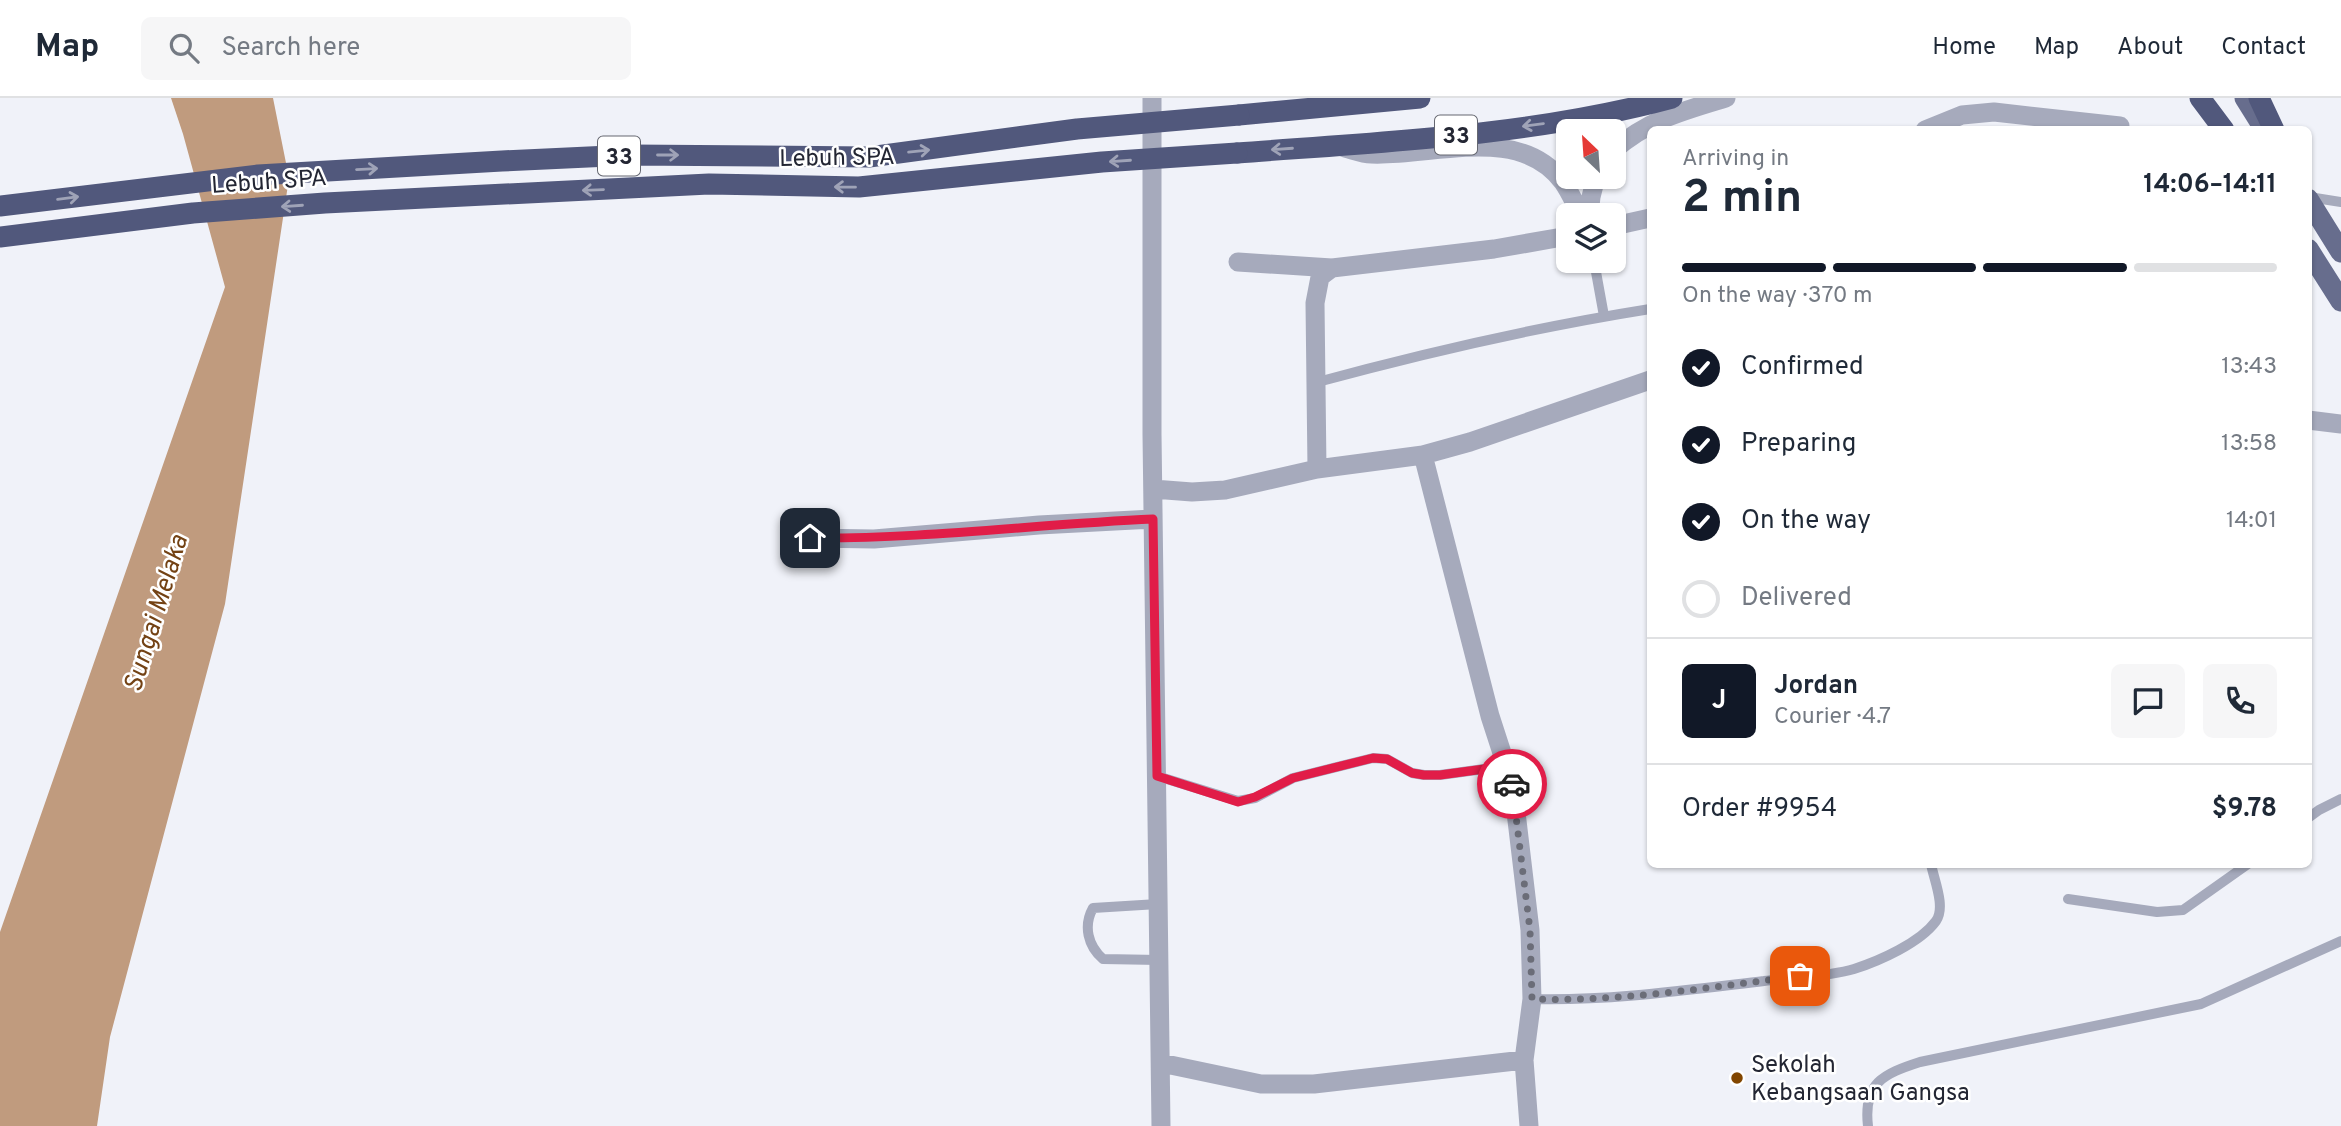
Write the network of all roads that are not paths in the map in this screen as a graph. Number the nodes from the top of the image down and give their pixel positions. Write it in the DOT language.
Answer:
graph roads {
  1 [pos="1152,98"];
  2 [pos="1416,98"];
  3 [pos="1672,98"];
  4 [pos="1726,98"];
  5 [pos="2200,98"];
  6 [pos="2213,98"];
  7 [pos="2245,98"];
  8 [pos="2259,98"];
  9 [pos="1935,126"];
  10 [pos="2104,126"];
  11 [pos="2221,126"];
  12 [pos="2230,126"];
  13 [pos="2262,126"];
  14 [pos="2272,126"];
  15 [pos="1626,140"];
  16 [pos="1333,146"];
  17 [pos="2312,198"];
  18 [pos="2341,202"];
  19 [pos="1574,203"];
  20 [pos="2312,205"];
  21 [pos="0,206"];
  22 [pos="1647,219"];
  23 [pos="1626,223"];
  24 [pos="0,237"];
  25 [pos="1556,238"];
  26 [pos="2341,252"];
  27 [pos="2312,255"];
  28 [pos="1238,262"];
  29 [pos="1332,268"];
  30 [pos="1596,273"];
  31 [pos="2341,301"];
  32 [pos="1647,309"];
  33 [pos="1604,316"];
  34 [pos="1647,381"];
  35 [pos="1314,383"];
  36 [pos="2312,420"];
  37 [pos="2341,424"];
  38 [pos="1423,455"];
  39 [pos="1317,468"];
  40 [pos="1153,489"];
  41 [pos="1153,519"];
  42 [pos="810,538"];
  43 [pos="1506,766"];
  44 [pos="1157,776"];
  45 [pos="2341,799"];
  46 [pos="2312,815"];
  47 [pos="1932,868"];
  48 [pos="2242,868"];
  49 [pos="2068,899"];
  50 [pos="1158,904"];
  51 [pos="2341,941"];
  52 [pos="1159,960"];
  53 [pos="1532,999"];
  54 [pos="1524,1060"];
  55 [pos="1161,1063"];
  56 [pos="1161,1126"];
  57 [pos="1530,1126"];
  58 [pos="1868,1126"];
  1 -- 40 [label="street"];
  21 -- 2 [label="highway, Lebuh SPA / 33, one-way, bridge"];
  3 -- 16 [label="highway, Lebuh SPA / 33, one-way"];
  4 -- 15 [label="street"];
  5 -- 11 [label="highway"];
  6 -- 12 [label="main road"];
  7 -- 13 [label="main road"];
  8 -- 14 [label="highway"];
  9 -- 10 [label="street"];
  16 -- 19 [label="street"];
  16 -- 24 [label="highway, Lebuh SPA / 33, one-way, bridge"];
  17 -- 18 [label="lane"];
  20 -- 26 [label="main road"];
  22 -- 23 [label="street"];
  25 -- 29 [label="street"];
  27 -- 31 [label="main road"];
  28 -- 29 [label="street"];
  29 -- 35 [label="street"];
  30 -- 33 [label="lane"];
  32 -- 33 [label="lane"];
  33 -- 35 [label="lane"];
  34 -- 38 [label="street"];
  35 -- 39 [label="street"];
  36 -- 37 [label="street"];
  38 -- 39 [label="street"];
  38 -- 43 [label="street"];
  39 -- 40 [label="street"];
  40 -- 41 [label="street"];
  41 -- 42 [label="street"];
  41 -- 44 [label="street"];
  43 -- 44 [label="lane"];
  43 -- 53 [label="street"];
  44 -- 50 [label="street"];
  45 -- 46 [label="lane"];
  47 -- 53 [label="lane"];
  48 -- 49 [label="lane"];
  50 -- 52 [label="street"];
  50 -- 52 [label="lane"];
  51 -- 58 [label="lane"];
  52 -- 55 [label="street"];
  53 -- 54 [label="street"];
  54 -- 55 [label="street"];
  54 -- 57 [label="street"];
  55 -- 56 [label="street"];
}
